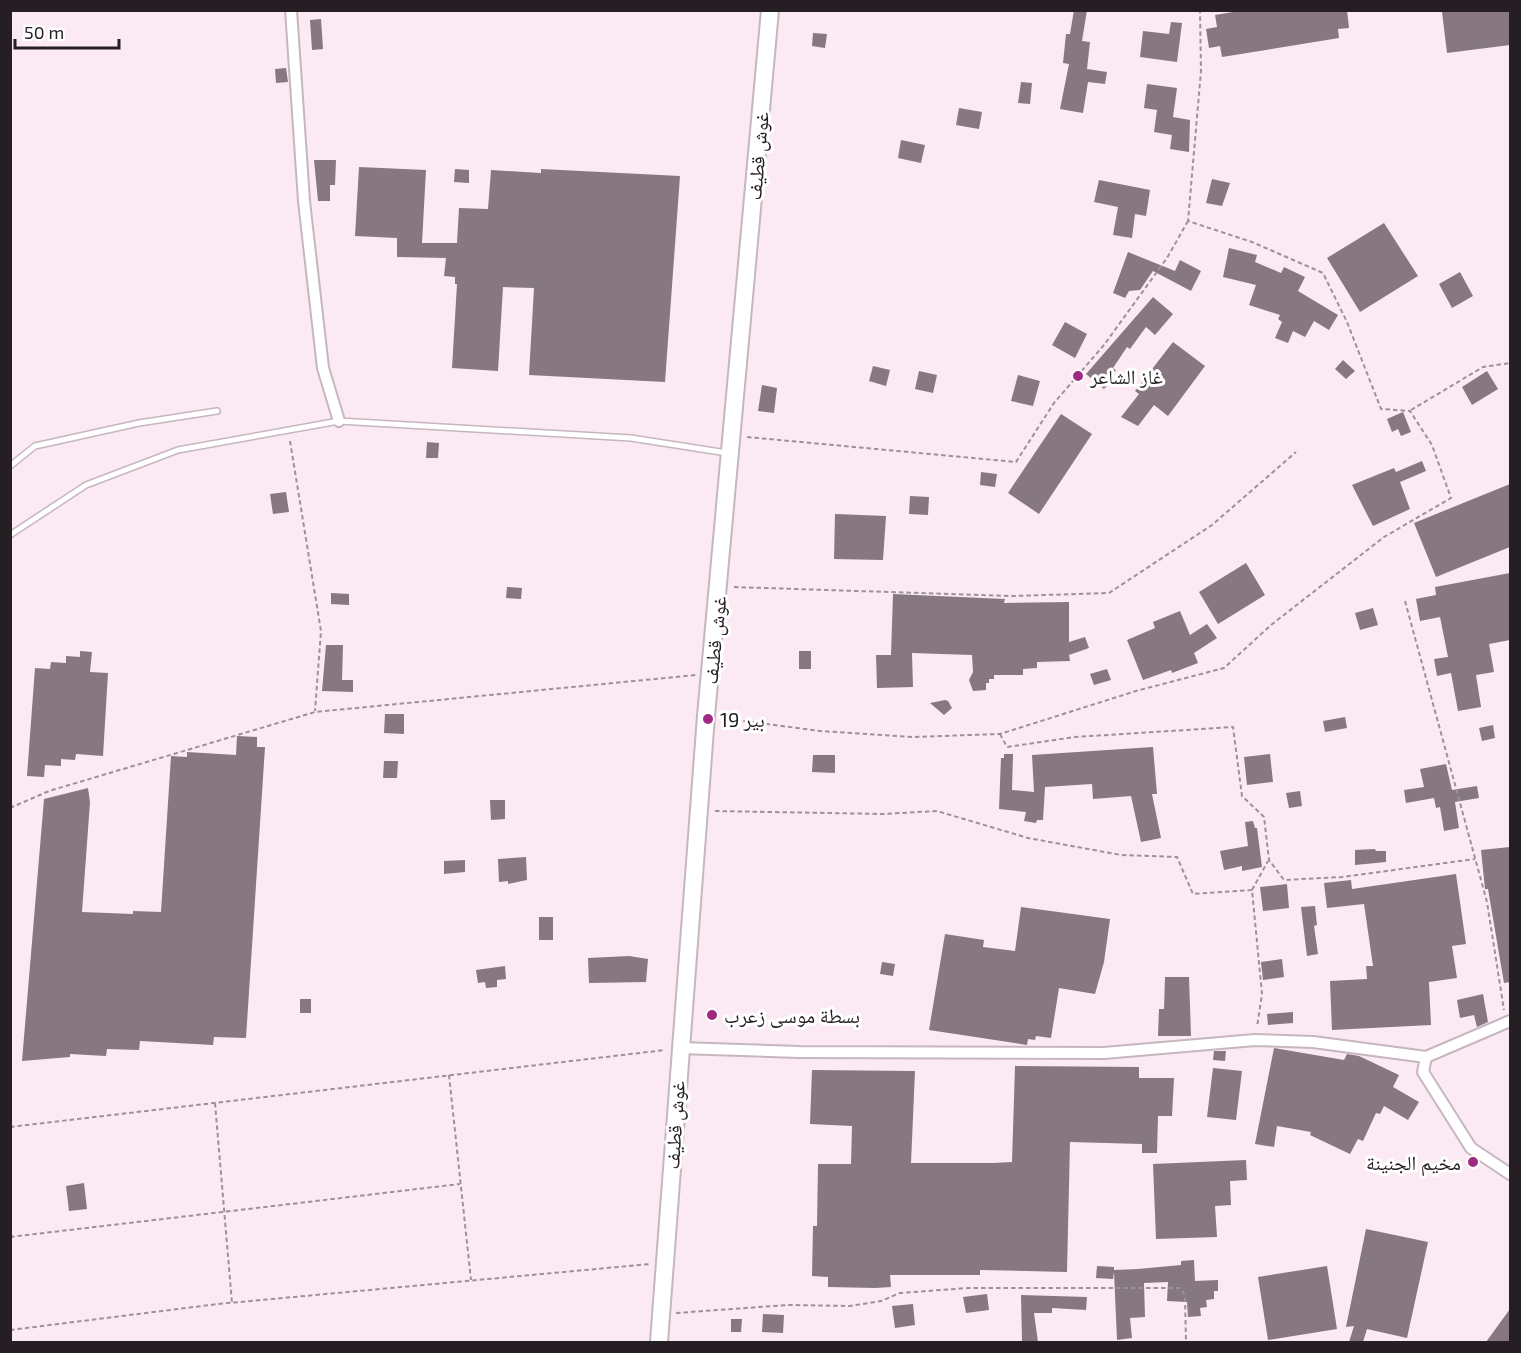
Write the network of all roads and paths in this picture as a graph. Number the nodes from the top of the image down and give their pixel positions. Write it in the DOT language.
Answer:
graph roads {
  1 [pos="291,10"];
  2 [pos="770,10"];
  3 [pos="1200,10"];
  4 [pos="1188,221"];
  5 [pos="1510,363"];
  6 [pos="217,411"];
  7 [pos="1410,411"];
  8 [pos="339,421"];
  9 [pos="288,429"];
  10 [pos="733,435"];
  11 [pos="1296,452"];
  12 [pos="732,454"];
  13 [pos="10,466"];
  14 [pos="10,535"];
  15 [pos="719,587"];
  16 [pos="1405,602"];
  17 [pos="710,674"];
  18 [pos="315,712"];
  19 [pos="706,716"];
  20 [pos="1000,734"];
  21 [pos="10,808"];
  22 [pos="700,810"];
  23 [pos="1475,859"];
  24 [pos="1269,860"];
  25 [pos="1252,890"];
  26 [pos="1508,1022"];
  27 [pos="1255,1040"];
  28 [pos="680,1048"];
  29 [pos="1426,1057"];
  30 [pos="449,1075"];
  31 [pos="215,1103"];
  32 [pos="10,1127"];
  33 [pos="1510,1174"];
  34 [pos="460,1184"];
  35 [pos="225,1213"];
  36 [pos="10,1237"];
  37 [pos="665,1262"];
  38 [pos="471,1280"];
  39 [pos="232,1303"];
  40 [pos="662,1314"];
  41 [pos="10,1330"];
  42 [pos="659,1342"];
  43 [pos="1186,1342"];
  1 -- 8 [label="street"];
  2 -- 10 [label="main road, غوش قطيف"];
  3 -- 4 [label="path"];
  4 -- 7 [label="path"];
  4 -- 10 [label="path"];
  5 -- 7 [label="path"];
  6 -- 13 [label="lane"];
  7 -- 20 [label="path"];
  8 -- 9 [label="lane"];
  8 -- 12 [label="lane"];
  9 -- 14 [label="lane"];
  9 -- 18 [label="path"];
  10 -- 12 [label="main road, غوش قطيف"];
  11 -- 15 [label="path"];
  12 -- 15 [label="main road, غوش قطيف"];
  15 -- 17 [label="main road, غوش قطيف"];
  16 -- 23 [label="path"];
  17 -- 18 [label="path"];
  17 -- 19 [label="main road, غوش قطيف"];
  18 -- 21 [label="path"];
  19 -- 20 [label="path"];
  19 -- 22 [label="main road, غوش قطيف"];
  20 -- 24 [label="path"];
  22 -- 25 [label="path"];
  22 -- 28 [label="main road, غوش قطيف"];
  23 -- 24 [label="path"];
  23 -- 26 [label="path"];
  24 -- 25 [label="path"];
  25 -- 27 [label="path"];
  26 -- 29 [label="street"];
  27 -- 28 [label="street"];
  27 -- 29 [label="street"];
  28 -- 30 [label="path"];
  28 -- 37 [label="main road, غوش قطيف"];
  29 -- 33 [label="street"];
  30 -- 31 [label="path"];
  30 -- 34 [label="path"];
  31 -- 32 [label="path"];
  31 -- 35 [label="path"];
  34 -- 35 [label="path"];
  34 -- 38 [label="path"];
  35 -- 36 [label="path"];
  35 -- 39 [label="path"];
  37 -- 38 [label="path"];
  37 -- 40 [label="main road, غوش قطيف"];
  38 -- 39 [label="path"];
  39 -- 41 [label="path"];
  40 -- 42 [label="main road, غوش قطيف"];
  40 -- 43 [label="path"];
}
